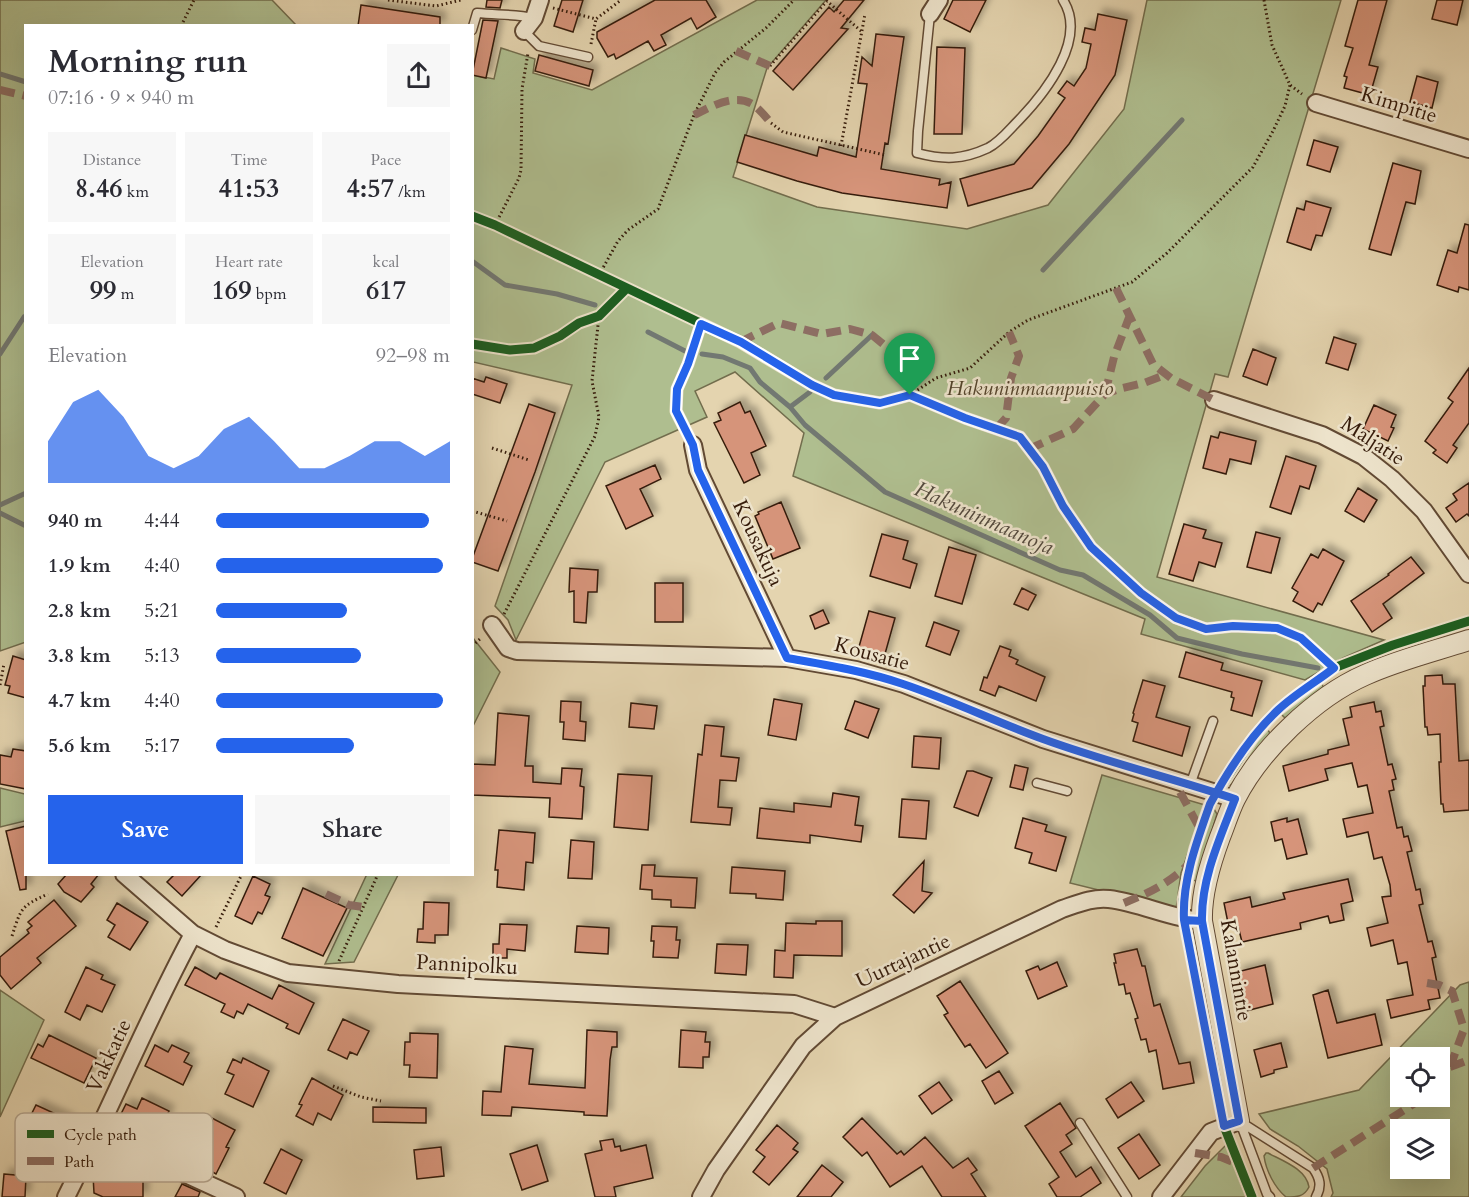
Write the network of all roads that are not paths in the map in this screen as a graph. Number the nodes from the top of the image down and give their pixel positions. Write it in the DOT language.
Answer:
graph roads {
  1 [pos="1063,0"];
  2 [pos="934,7"];
  3 [pos="534,13"];
  4 [pos="474,24"];
  5 [pos="588,57"];
  6 [pos="1316,103"];
  7 [pos="1469,149"];
  8 [pos="1214,400"];
  9 [pos="693,445"];
  10 [pos="1469,574"];
  11 [pos="492,625"];
  12 [pos="1469,640"];
  13 [pos="787,658"];
  14 [pos="1214,722"];
  15 [pos="1037,783"];
  16 [pos="1190,785"];
  17 [pos="1067,790"];
  18 [pos="1235,799"];
  19 [pos="126,876"];
  20 [pos="1202,921"];
  21 [pos="193,934"];
  22 [pos="835,1017"];
  23 [pos="107,1113"];
  24 [pos="1239,1121"];
  25 [pos="1080,1123"];
  26 [pos="74,1182"];
  27 [pos="204,1182"];
  28 [pos="66,1197"];
  29 [pos="237,1197"];
  30 [pos="701,1197"];
  31 [pos="1127,1197"];
  32 [pos="1161,1197"];
  33 [pos="1270,1197"];
  34 [pos="1316,1197"];
  1 -- 2 [label="lane"];
  3 -- 4 [label="lane"];
  3 -- 5 [label="lane"];
  6 -- 7 [label="street, Kimpitie"];
  8 -- 10 [label="street, Maljatie"];
  9 -- 13 [label="street, Kousakuja"];
  11 -- 13 [label="street, Kousatie"];
  12 -- 18 [label="street, Kalannintie"];
  13 -- 16 [label="street, Kousatie"];
  14 -- 16 [label="lane"];
  15 -- 17 [label="lane"];
  16 -- 18 [label="street, Kousatie"];
  18 -- 20 [label="street, Kalannintie"];
  19 -- 21 [label="street, Pannipolku"];
  20 -- 22 [label="street, Uurtajantie"];
  20 -- 24 [label="street, Kalannintie"];
  21 -- 22 [label="street, Pannipolku"];
  21 -- 23 [label="street, Vakkatie"];
  22 -- 30 [label="street, Uurtajantie"];
  24 -- 32 [label="street"];
  24 -- 33 [label="lane, Kalannintie"];
  24 -- 34 [label="lane"];
  25 -- 31 [label="lane"];
  26 -- 28 [label="street, Vakkatie"];
  27 -- 29 [label="street"];
}
